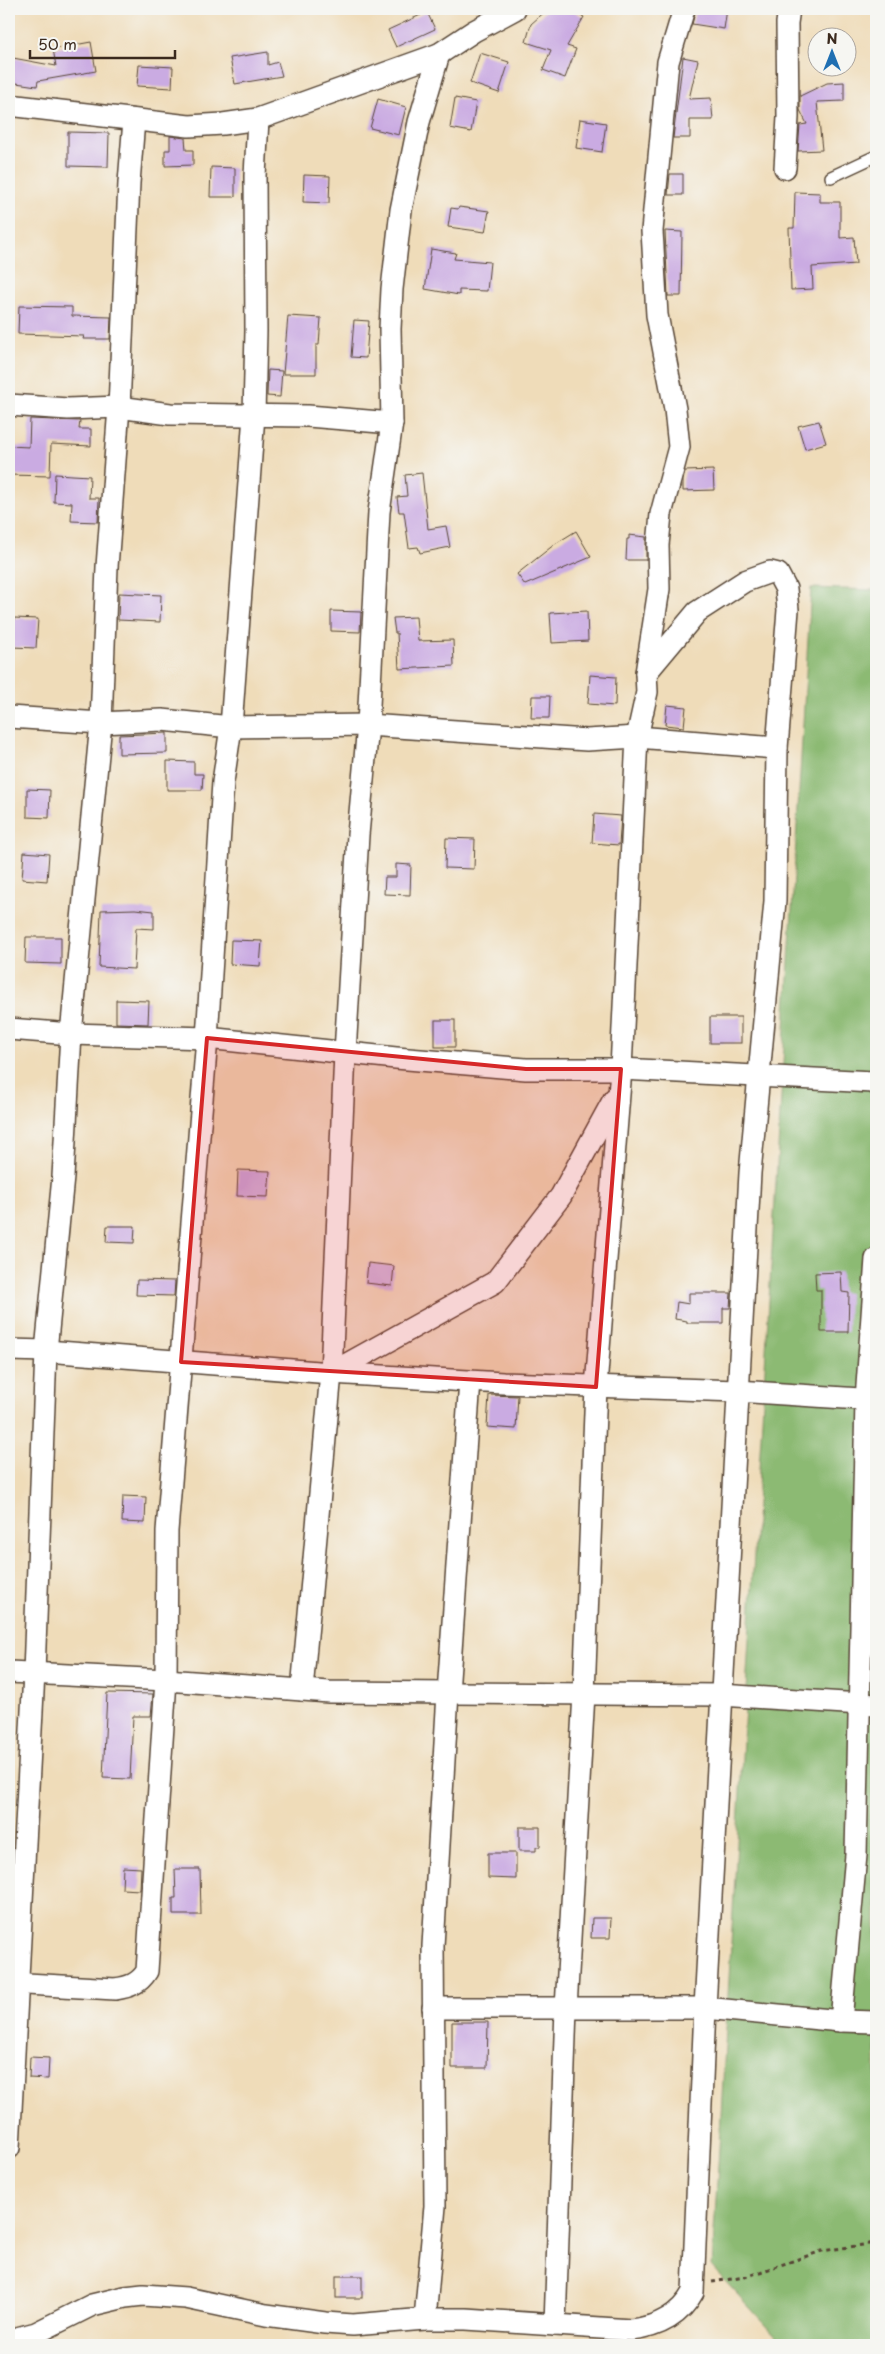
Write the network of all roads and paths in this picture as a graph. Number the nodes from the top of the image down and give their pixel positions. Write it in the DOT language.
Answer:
graph roads {
  1 [pos="515,9"];
  2 [pos="684,9"];
  3 [pos="789,9"];
  4 [pos="439,54"];
  5 [pos="9,105"];
  6 [pos="258,119"];
  7 [pos="134,120"];
  8 [pos="876,156"];
  9 [pos="785,168"];
  10 [pos="831,177"];
  11 [pos="9,404"];
  12 [pos="119,407"];
  13 [pos="254,415"];
  14 [pos="392,423"];
  15 [pos="646,673"];
  16 [pos="9,717"];
  17 [pos="100,722"];
  18 [pos="368,725"];
  19 [pos="231,727"];
  20 [pos="637,737"];
  21 [pos="777,748"];
  22 [pos="9,1029"];
  23 [pos="71,1034"];
  24 [pos="207,1038"];
  25 [pos="346,1052"];
  26 [pos="621,1068"];
  27 [pos="759,1075"];
  28 [pos="876,1084"];
  29 [pos="619,1090"];
  30 [pos="876,1259"];
  31 [pos="9,1350"];
  32 [pos="46,1350"];
  33 [pos="181,1362"];
  34 [pos="331,1373"];
  35 [pos="470,1381"];
  36 [pos="596,1387"];
  37 [pos="737,1391"];
  38 [pos="871,1400"];
  39 [pos="9,1672"];
  40 [pos="34,1673"];
  41 [pos="166,1680"];
  42 [pos="302,1690"];
  43 [pos="448,1693"];
  44 [pos="584,1694"];
  45 [pos="721,1695"];
  46 [pos="868,1704"];
  47 [pos="13,1983"];
  48 [pos="433,2008"];
  49 [pos="566,2008"];
  50 [pos="705,2008"];
  51 [pos="841,2021"];
  52 [pos="876,2022"];
  53 [pos="9,2148"];
  54 [pos="876,2243"];
  55 [pos="694,2284"];
  56 [pos="425,2319"];
  57 [pos="555,2324"];
  58 [pos="9,2340"];
  1 -- 4 [label="street"];
  2 -- 15 [label="street"];
  3 -- 9 [label="street"];
  4 -- 6 [label="street"];
  4 -- 14 [label="street"];
  5 -- 7 [label="street"];
  6 -- 7 [label="street"];
  6 -- 13 [label="street"];
  7 -- 12 [label="street"];
  8 -- 10 [label="lane"];
  11 -- 12 [label="street"];
  12 -- 13 [label="street"];
  12 -- 17 [label="street"];
  13 -- 14 [label="street"];
  13 -- 19 [label="street"];
  14 -- 18 [label="street"];
  15 -- 20 [label="street"];
  15 -- 21 [label="street"];
  16 -- 17 [label="street"];
  17 -- 19 [label="street"];
  17 -- 23 [label="street"];
  18 -- 19 [label="street"];
  18 -- 20 [label="street"];
  18 -- 25 [label="street"];
  19 -- 24 [label="street"];
  20 -- 21 [label="street"];
  20 -- 26 [label="street"];
  21 -- 27 [label="street"];
  22 -- 23 [label="street"];
  23 -- 24 [label="street"];
  23 -- 32 [label="street"];
  24 -- 25 [label="street"];
  24 -- 33 [label="street"];
  25 -- 26 [label="street"];
  25 -- 34 [label="street"];
  26 -- 27 [label="street"];
  26 -- 29 [label="street"];
  27 -- 28 [label="street"];
  27 -- 37 [label="street"];
  29 -- 34 [label="street"];
  29 -- 36 [label="street"];
  30 -- 38 [label="street"];
  31 -- 32 [label="street"];
  32 -- 33 [label="street"];
  32 -- 40 [label="street"];
  33 -- 34 [label="street"];
  33 -- 41 [label="street"];
  34 -- 35 [label="street"];
  34 -- 42 [label="street"];
  35 -- 36 [label="street"];
  35 -- 43 [label="street"];
  36 -- 37 [label="street"];
  36 -- 44 [label="street"];
  37 -- 38 [label="street"];
  37 -- 45 [label="street"];
  38 -- 46 [label="street"];
  39 -- 40 [label="street"];
  40 -- 41 [label="street"];
  40 -- 47 [label="street"];
  41 -- 42 [label="street"];
  41 -- 47 [label="street"];
  42 -- 43 [label="street"];
  43 -- 44 [label="street"];
  43 -- 48 [label="street"];
  44 -- 45 [label="street"];
  44 -- 49 [label="street"];
  45 -- 46 [label="street"];
  45 -- 50 [label="street"];
  46 -- 51 [label="street"];
  47 -- 53 [label="street"];
  48 -- 49 [label="street"];
  48 -- 56 [label="street"];
  49 -- 50 [label="street"];
  49 -- 57 [label="street"];
  50 -- 51 [label="street"];
  50 -- 55 [label="street"];
  51 -- 52 [label="street"];
  54 -- 55 [label="path"];
  55 -- 57 [label="street"];
  56 -- 57 [label="street"];
  56 -- 58 [label="street"];
}
